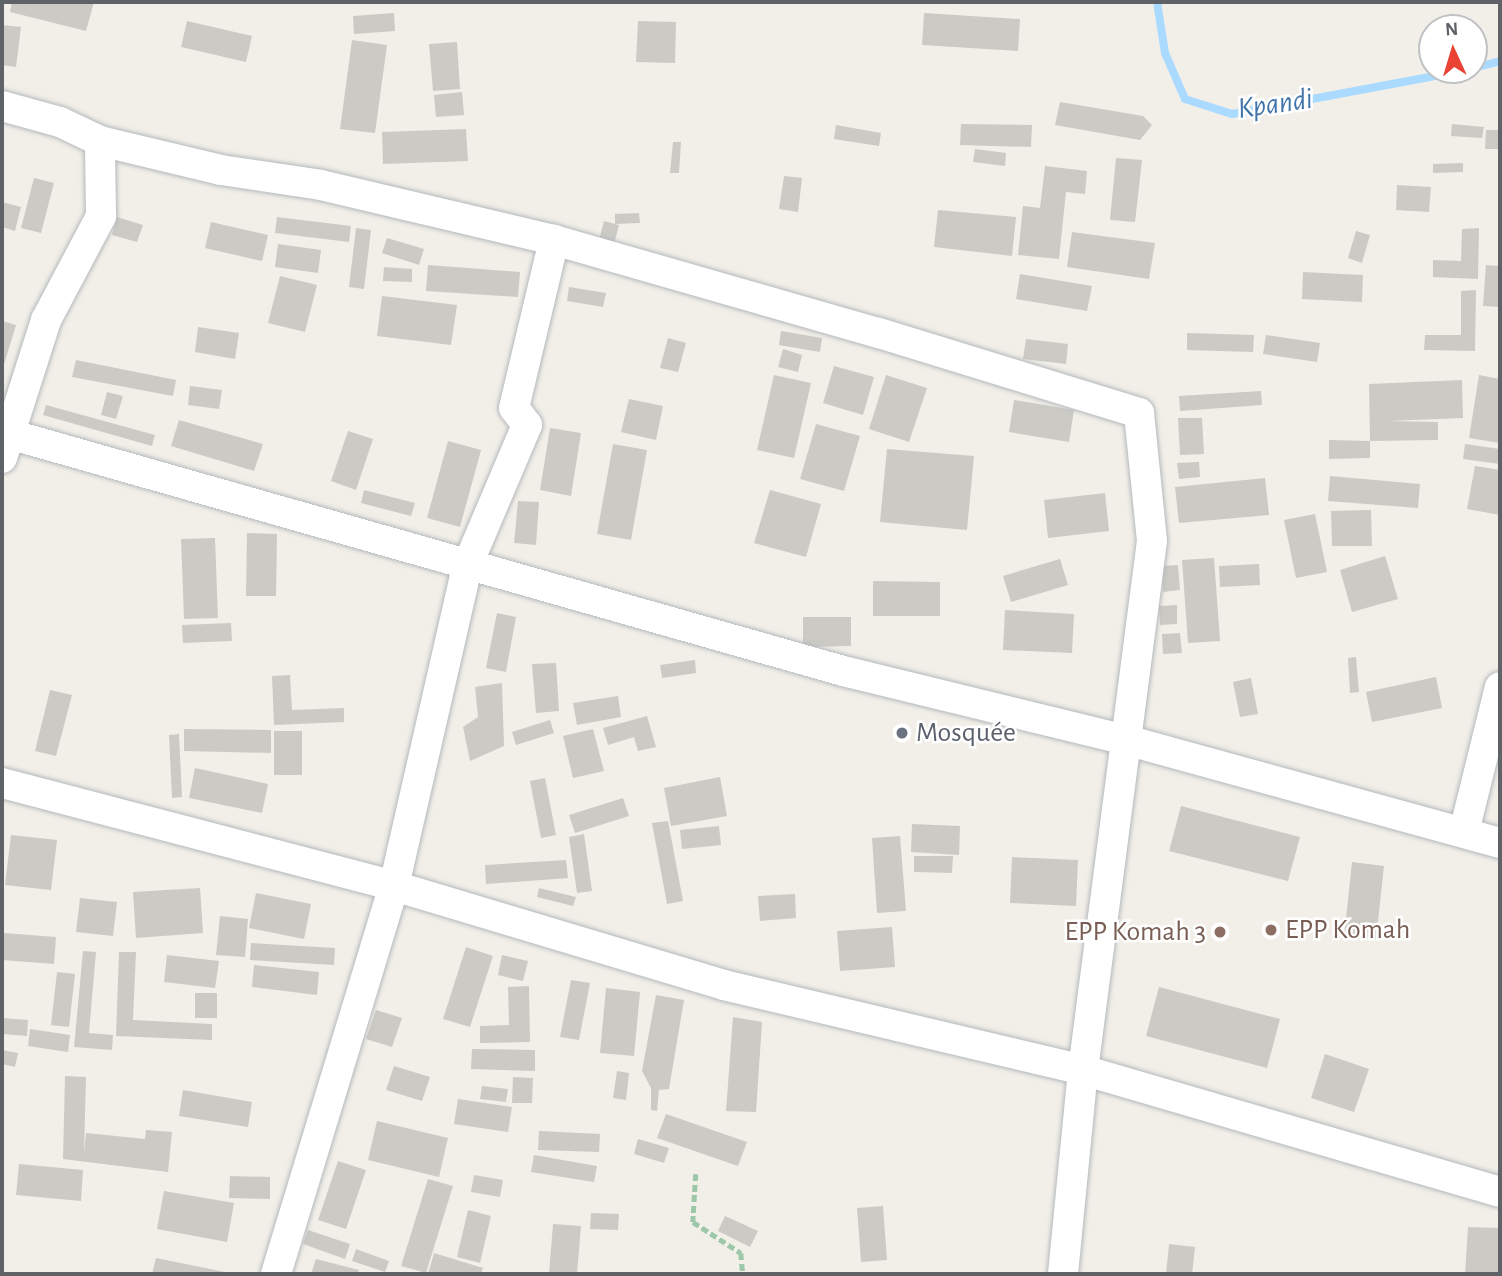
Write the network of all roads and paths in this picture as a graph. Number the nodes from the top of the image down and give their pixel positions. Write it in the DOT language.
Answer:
graph roads {
  1 [pos="2,106"];
  2 [pos="100,141"];
  3 [pos="554,240"];
  4 [pos="4,441"];
  5 [pos="468,564"];
  6 [pos="1500,687"];
  7 [pos="1126,740"];
  8 [pos="2,783"];
  9 [pos="1464,832"];
  10 [pos="1500,843"];
  11 [pos="394,886"];
  12 [pos="1083,1070"];
  13 [pos="696,1174"];
  14 [pos="1500,1192"];
  15 [pos="276,1274"];
  16 [pos="743,1274"];
  17 [pos="1063,1274"];
  1 -- 2 [label="street"];
  2 -- 3 [label="street"];
  2 -- 4 [label="street"];
  3 -- 5 [label="street"];
  3 -- 7 [label="street"];
  4 -- 5 [label="street"];
  5 -- 7 [label="street"];
  5 -- 11 [label="street"];
  6 -- 9 [label="street"];
  7 -- 9 [label="street"];
  7 -- 12 [label="street"];
  8 -- 11 [label="street"];
  9 -- 10 [label="street"];
  11 -- 12 [label="street"];
  11 -- 15 [label="street"];
  12 -- 14 [label="street"];
  12 -- 17 [label="street"];
  13 -- 16 [label="path"];
}
